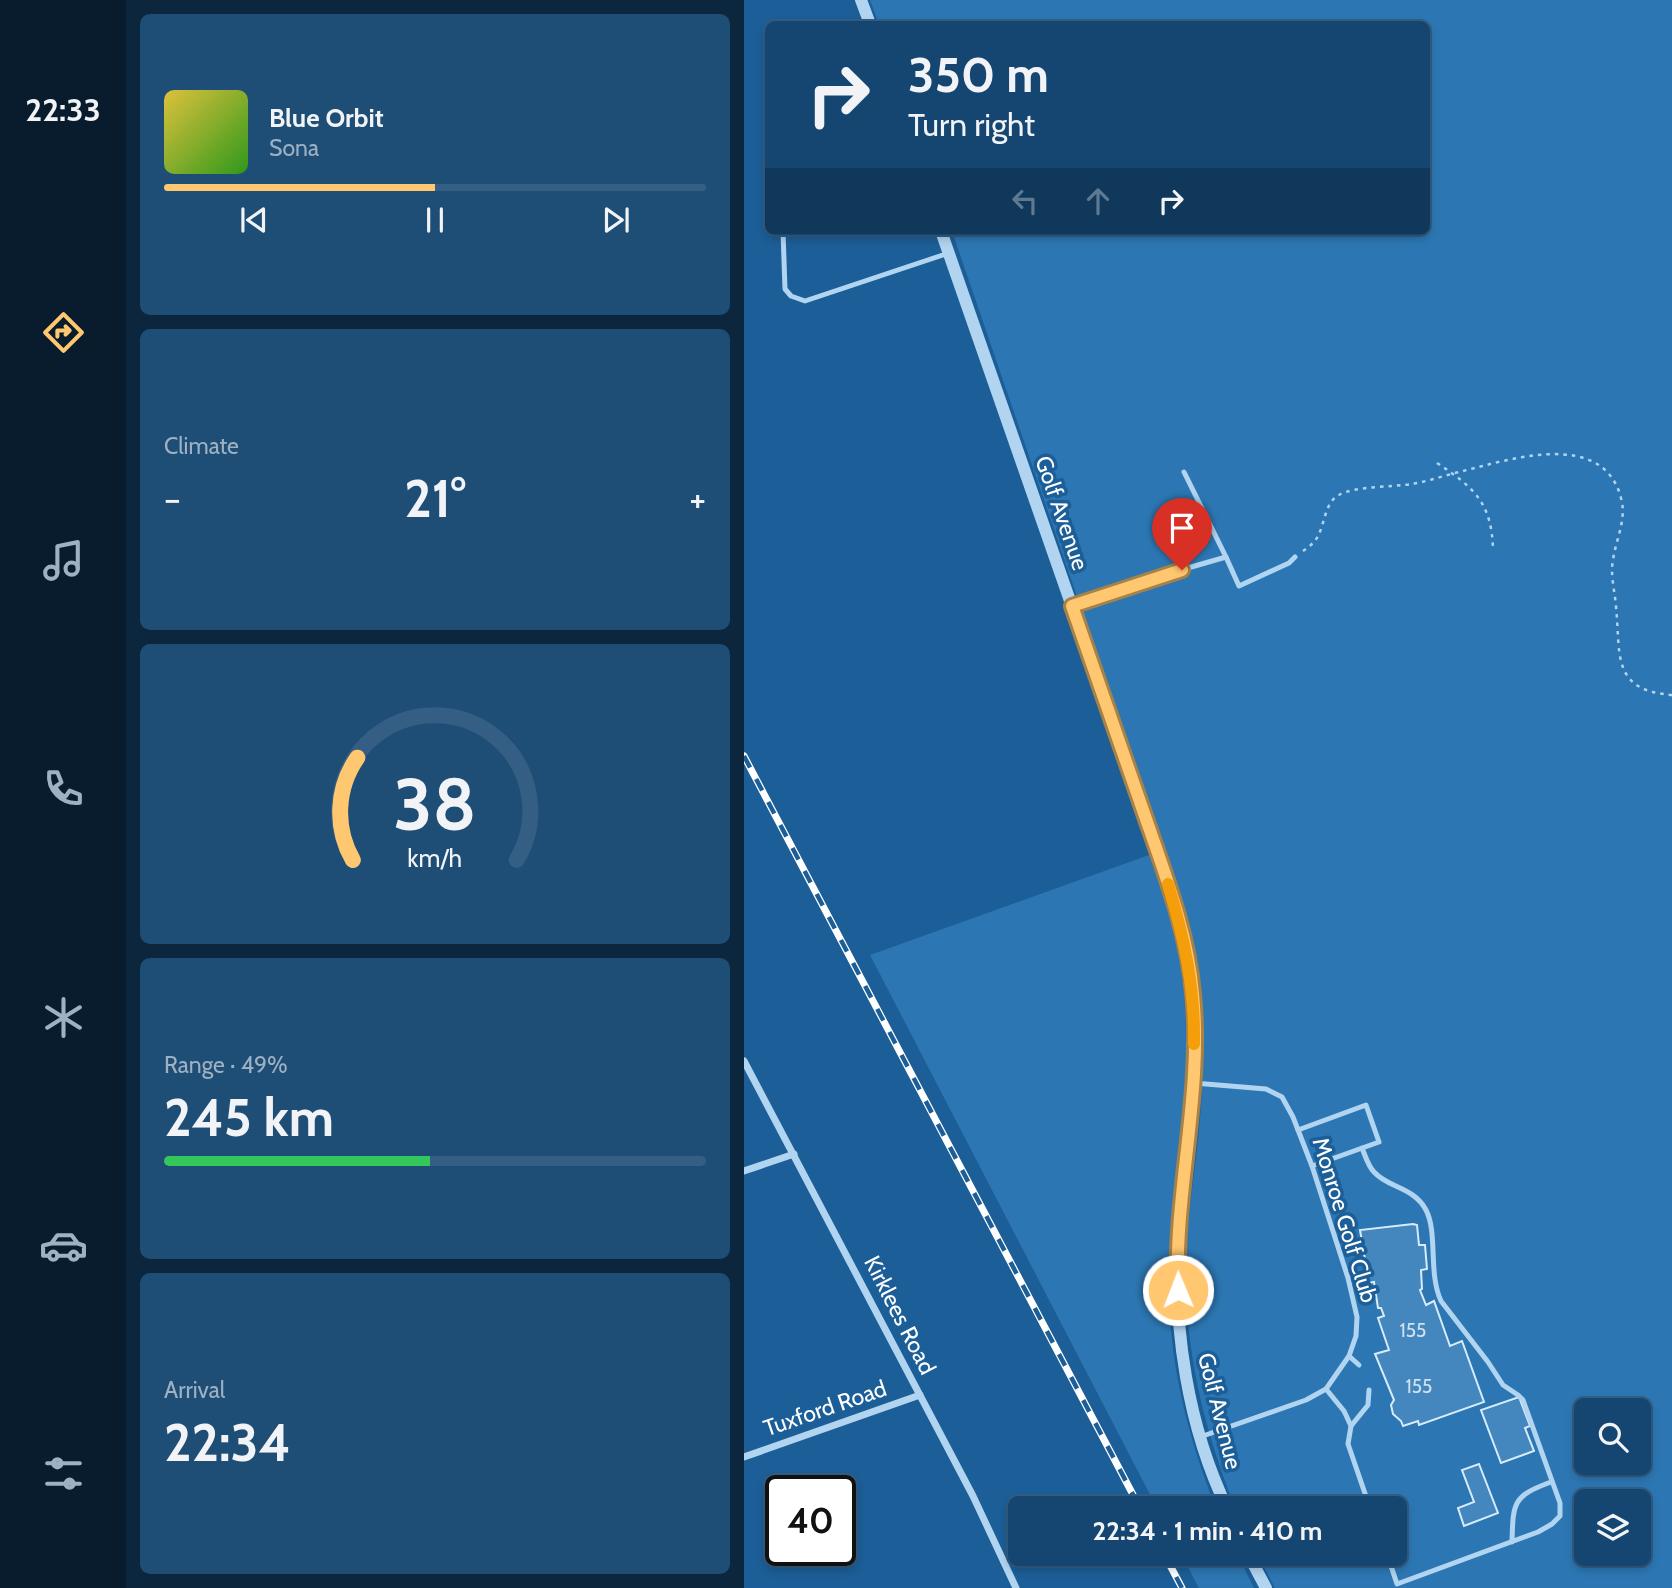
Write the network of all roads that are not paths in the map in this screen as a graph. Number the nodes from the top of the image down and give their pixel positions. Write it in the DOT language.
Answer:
graph roads {
  1 [pos="861,0"];
  2 [pos="869,21"];
  3 [pos="783,235"];
  4 [pos="943,235"];
  5 [pos="949,253"];
  6 [pos="1184,472"];
  7 [pos="1226,557"];
  8 [pos="1295,557"];
  9 [pos="1072,606"];
  10 [pos="744,1061"];
  11 [pos="1194,1083"];
  12 [pos="1298,1130"];
  13 [pos="1362,1148"];
  14 [pos="794,1154"];
  15 [pos="1312,1166"];
  16 [pos="744,1171"];
  17 [pos="1349,1356"];
  18 [pos="1359,1366"];
  19 [pos="1326,1389"];
  20 [pos="1369,1390"];
  21 [pos="920,1395"];
  22 [pos="1351,1426"];
  23 [pos="1200,1437"];
  24 [pos="744,1457"];
  25 [pos="1551,1482"];
  26 [pos="1222,1496"];
  27 [pos="1366,1496"];
  28 [pos="1512,1542"];
  29 [pos="1254,1566"];
  30 [pos="1391,1566"];
  31 [pos="1016,1588"];
  32 [pos="1266,1588"];
  1 -- 2 [label="street"];
  3 -- 5 [label="lane"];
  4 -- 5 [label="street, Golf Avenue"];
  5 -- 9 [label="street, Golf Avenue"];
  6 -- 7 [label="lane"];
  7 -- 8 [label="lane"];
  7 -- 9 [label="lane"];
  9 -- 11 [label="street, Golf Avenue"];
  10 -- 14 [label="street, Kirklees Road"];
  11 -- 12 [label="lane, Monroe Golf Club"];
  11 -- 23 [label="street, Golf Avenue"];
  12 -- 13 [label="lane"];
  12 -- 15 [label="lane, Monroe Golf Club"];
  13 -- 15 [label="lane"];
  13 -- 25 [label="lane"];
  14 -- 16 [label="street"];
  14 -- 21 [label="street, Kirklees Road"];
  15 -- 17 [label="lane, Monroe Golf Club"];
  17 -- 18 [label="lane"];
  17 -- 19 [label="lane, Monroe Golf Club"];
  19 -- 22 [label="lane"];
  19 -- 23 [label="lane, Monroe Golf Club"];
  20 -- 22 [label="lane"];
  21 -- 24 [label="street, Tuxford Road"];
  21 -- 31 [label="street, Kirklees Road"];
  22 -- 27 [label="lane"];
  23 -- 26 [label="street, Golf Avenue"];
  25 -- 28 [label="lane"];
  25 -- 28 [label="lane"];
  28 -- 30 [label="lane"];
  29 -- 32 [label="street"];
}
